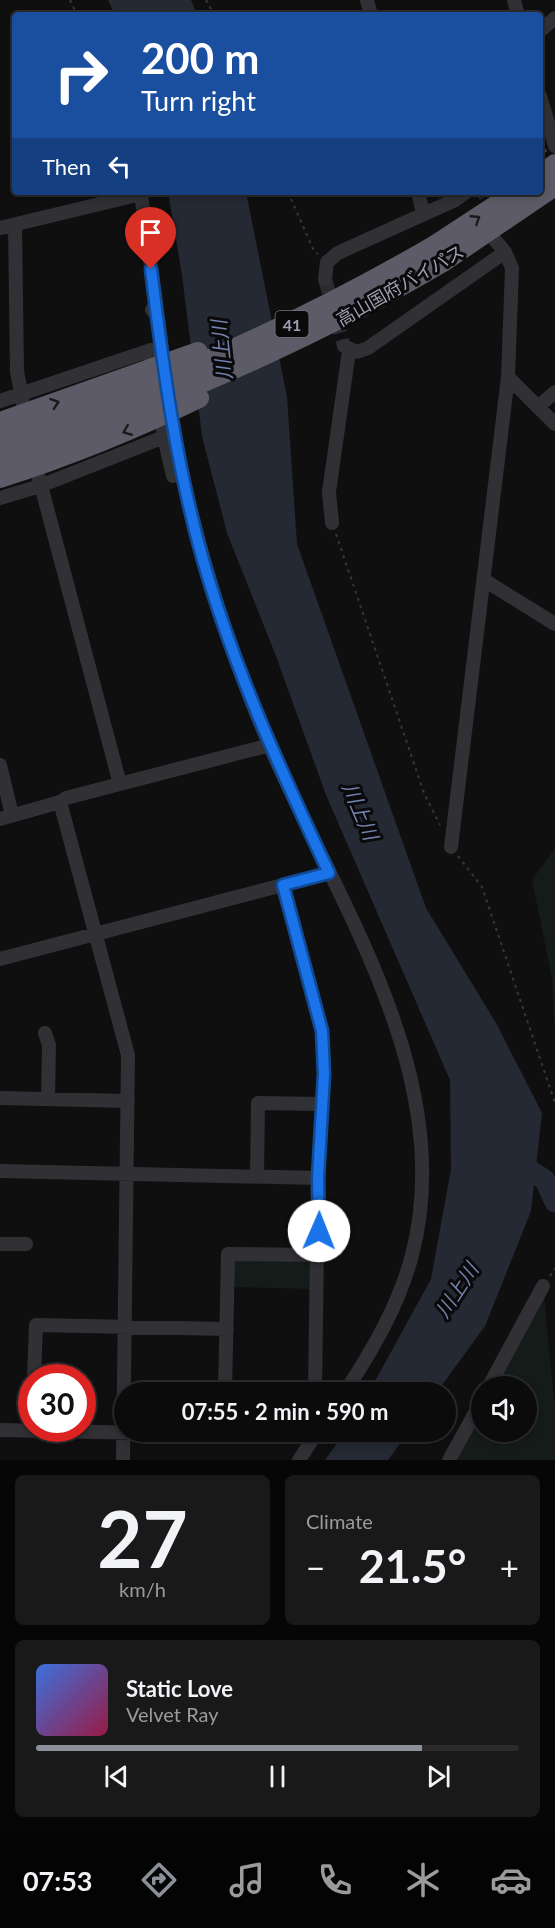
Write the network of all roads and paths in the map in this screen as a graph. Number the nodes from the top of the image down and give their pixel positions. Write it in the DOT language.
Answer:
graph roads {
  1 [pos="555,18"];
  2 [pos="543,28"];
  3 [pos="543,119"];
  4 [pos="545,134"];
  5 [pos="555,146"];
  6 [pos="137,195"];
  7 [pos="141,195"];
  8 [pos="289,195"];
  9 [pos="419,195"];
  10 [pos="462,195"];
  11 [pos="512,195"];
  12 [pos="542,195"];
  13 [pos="423,213"];
  14 [pos="15,225"];
  15 [pos="0,228"];
  16 [pos="489,233"];
  17 [pos="505,252"];
  18 [pos="439,254"];
  19 [pos="327,262"];
  20 [pos="325,279"];
  21 [pos="156,303"];
  22 [pos="309,336"];
  23 [pos="151,350"];
  24 [pos="508,377"];
  25 [pos="555,392"];
  26 [pos="20,393"];
  27 [pos="146,397"];
  28 [pos="0,401"];
  29 [pos="539,406"];
  30 [pos="0,422"];
  31 [pos="555,424"];
  32 [pos="164,437"];
  33 [pos="0,440"];
  34 [pos="0,459"];
  35 [pos="0,478"];
  36 [pos="40,486"];
  37 [pos="187,497"];
  38 [pos="0,498"];
  39 [pos="332,523"];
  40 [pos="484,580"];
  41 [pos="555,624"];
  42 [pos="270,745"];
  43 [pos="0,765"];
  44 [pos="120,784"];
  45 [pos="60,802"];
  46 [pos="6,817"];
  47 [pos="451,847"];
  48 [pos="329,873"];
  49 [pos="283,885"];
  50 [pos="96,933"];
  51 [pos="0,958"];
  52 [pos="45,1034"];
  53 [pos="0,1098"];
  54 [pos="48,1099"];
  55 [pos="128,1101"];
  56 [pos="555,1103"];
  57 [pos="321,1104"];
  58 [pos="0,1172"];
  59 [pos="128,1174"];
  60 [pos="257,1177"];
  61 [pos="318,1178"];
  62 [pos="0,1244"];
  63 [pos="26,1244"];
  64 [pos="318,1255"];
  65 [pos="543,1286"];
  66 [pos="125,1327"];
  67 [pos="227,1329"];
  68 [pos="34,1364"];
  69 [pos="494,1376"];
  70 [pos="124,1382"];
  71 [pos="225,1382"];
  72 [pos="315,1382"];
  73 [pos="351,1382"];
  74 [pos="471,1420"];
  75 [pos="18,1430"];
  76 [pos="0,1431"];
  77 [pos="96,1431"];
  78 [pos="114,1432"];
  79 [pos="123,1442"];
  80 [pos="311,1442"];
  81 [pos="123,1460"];
  82 [pos="299,1460"];
  83 [pos="449,1460"];
  1 -- 2 [label="street"];
  3 -- 4 [label="street"];
  4 -- 5 [label="street"];
  6 -- 14 [label="street"];
  7 -- 21 [label="street"];
  8 -- 19 [label="path"];
  9 -- 13 [label="street"];
  10 -- 13 [label="street"];
  18 -- 11 [label="highway, 高山国府バイパス / 41, one-way"];
  12 -- 16 [label="highway, 高山国府バイパス / 41"];
  13 -- 19 [label="street"];
  14 -- 15 [label="street"];
  14 -- 26 [label="street"];
  16 -- 17 [label="street"];
  16 -- 18 [label="highway, 高山国府バイパス / 41"];
  17 -- 24 [label="street"];
  17 -- 39 [label="street"];
  18 -- 22 [label="highway, 高山国府バイパス / 41, bridge"];
  18 -- 27 [label="highway, 高山国府バイパス / 41, bridge"];
  30 -- 18 [label="highway, 41, one-way, bridge"];
  19 -- 20 [label="street"];
  21 -- 23 [label="street"];
  21 -- 37 [label="street"];
  22 -- 27 [label="highway, 高山国府バイパス / 41, bridge"];
  22 -- 35 [label="highway, 41, one-way, bridge"];
  23 -- 26 [label="street"];
  23 -- 32 [label="street"];
  24 -- 29 [label="street"];
  24 -- 40 [label="street"];
  25 -- 29 [label="street"];
  26 -- 28 [label="street"];
  26 -- 36 [label="street"];
  27 -- 33 [label="highway, 高山国府バイパス / 41, bridge"];
  27 -- 34 [label="highway, 高山国府バイパス / 41, bridge"];
  29 -- 31 [label="street"];
  32 -- 36 [label="street"];
  32 -- 37 [label="street"];
  36 -- 38 [label="street"];
  36 -- 44 [label="street"];
  37 -- 42 [label="street"];
  39 -- 47 [label="path"];
  40 -- 41 [label="street"];
  40 -- 47 [label="street"];
  42 -- 44 [label="street"];
  42 -- 48 [label="street"];
  43 -- 46 [label="street"];
  44 -- 45 [label="street"];
  45 -- 46 [label="street"];
  45 -- 50 [label="street"];
  47 -- 56 [label="path"];
  48 -- 49 [label="street"];
  48 -- 73 [label="street"];
  49 -- 50 [label="street"];
  49 -- 57 [label="street"];
  50 -- 51 [label="street"];
  50 -- 55 [label="street"];
  52 -- 54 [label="street"];
  53 -- 54 [label="street"];
  54 -- 55 [label="street"];
  55 -- 59 [label="street"];
  57 -- 60 [label="street"];
  57 -- 61 [label="street"];
  58 -- 59 [label="street"];
  59 -- 60 [label="street"];
  59 -- 66 [label="street"];
  60 -- 61 [label="street"];
  61 -- 64 [label="street"];
  62 -- 63 [label="street"];
  64 -- 67 [label="street"];
  64 -- 72 [label="street"];
  65 -- 69 [label="street"];
  66 -- 67 [label="street"];
  66 -- 68 [label="street"];
  66 -- 70 [label="street"];
  67 -- 71 [label="street"];
  74 -- 83 [label="street"];
  75 -- 76 [label="street"];
  77 -- 78 [label="street"];
  79 -- 81 [label="street"];
  80 -- 82 [label="street"];
}
